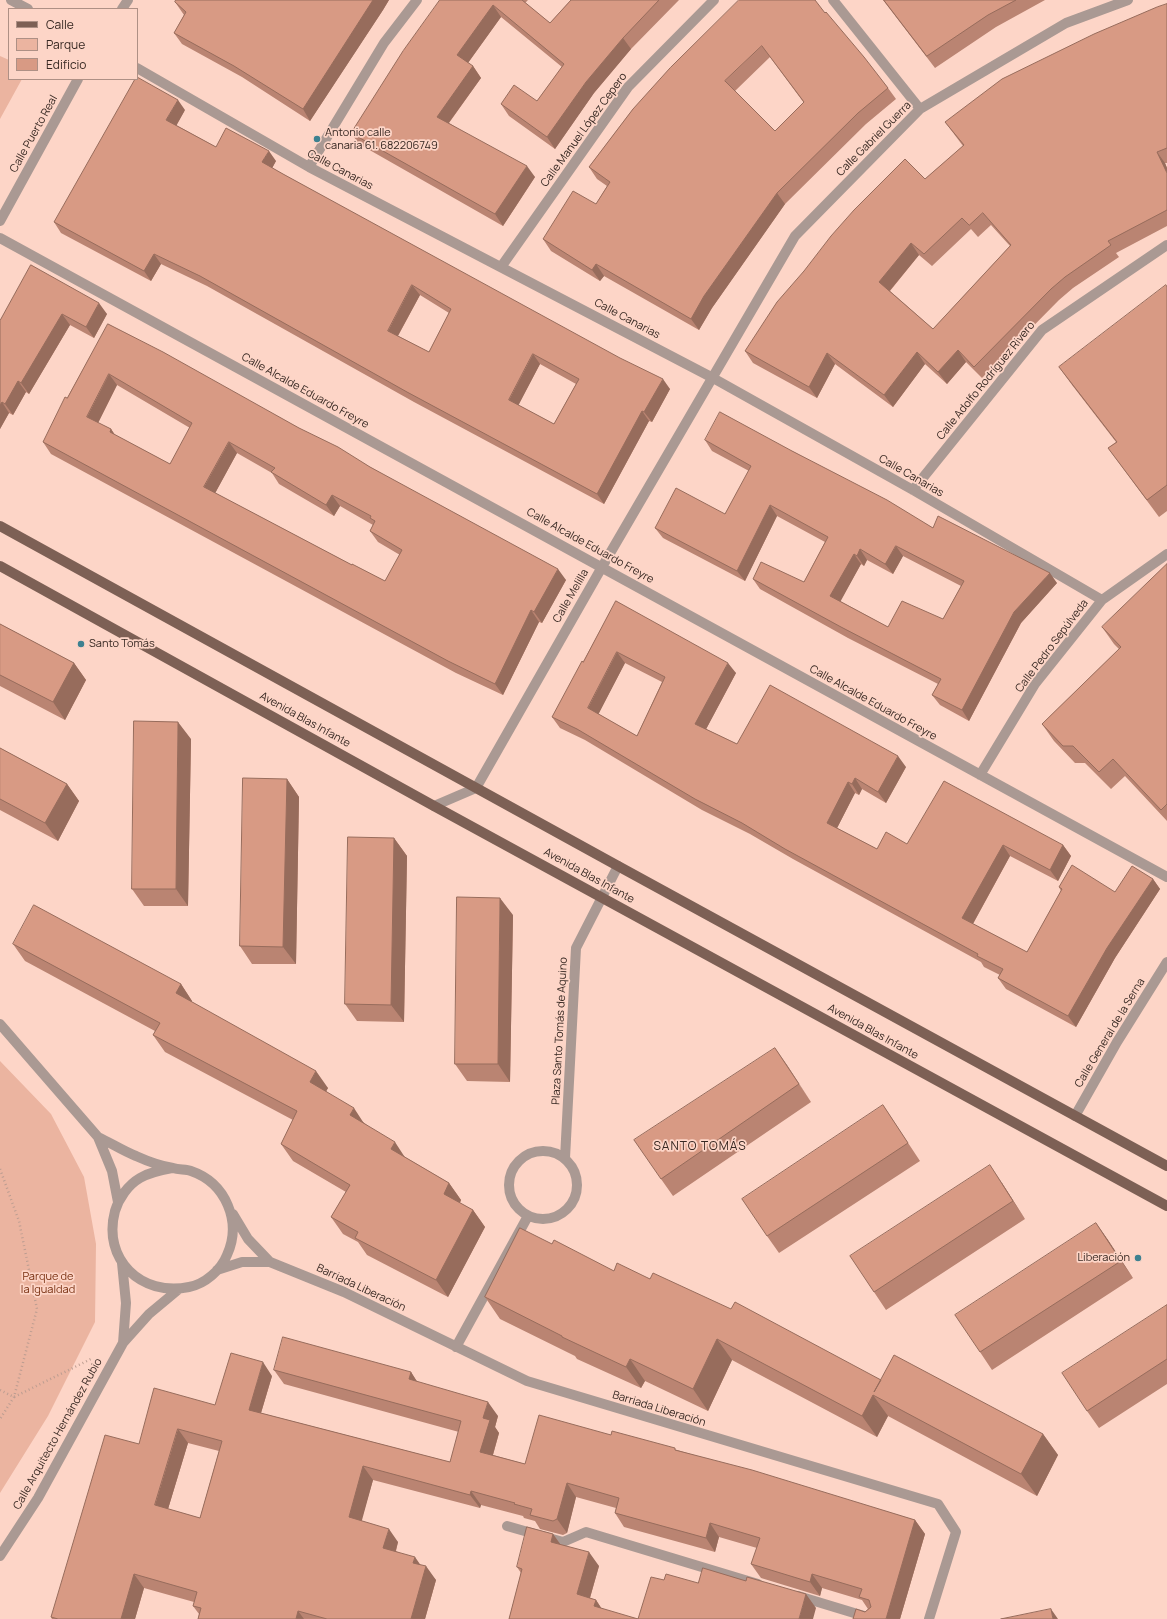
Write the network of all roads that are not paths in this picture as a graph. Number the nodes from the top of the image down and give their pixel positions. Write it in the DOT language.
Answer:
graph roads {
  1 [pos="11,0"];
  2 [pos="417,0"];
  3 [pos="714,0"];
  4 [pos="833,0"];
  5 [pos="1128,0"];
  6 [pos="26,8"];
  7 [pos="138,69"];
  8 [pos="77,80"];
  9 [pos="920,109"];
  10 [pos="309,168"];
  11 [pos="0,221"];
  12 [pos="0,238"];
  13 [pos="1167,244"];
  14 [pos="501,267"];
  15 [pos="713,378"];
  16 [pos="913,490"];
  17 [pos="0,526"];
  18 [pos="1167,554"];
  19 [pos="0,566"];
  20 [pos="602,566"];
  21 [pos="1102,600"];
  22 [pos="980,775"];
  23 [pos="476,788"];
  24 [pos="434,806"];
  25 [pos="618,866"];
  26 [pos="1167,877"];
  27 [pos="601,897"];
  28 [pos="1167,962"];
  29 [pos="0,1024"];
  30 [pos="1075,1116"];
  31 [pos="98,1136"];
  32 [pos="565,1158"];
  33 [pos="1167,1166"];
  34 [pos="172,1168"];
  35 [pos="118,1202"];
  36 [pos="1167,1206"];
  37 [pos="230,1210"];
  38 [pos="528,1216"];
  39 [pos="270,1262"];
  40 [pos="122,1263"];
  41 [pos="218,1270"];
  42 [pos="179,1289"];
  43 [pos="123,1343"];
  44 [pos="456,1347"];
  45 [pos="506,1526"];
  46 [pos="0,1556"];
  47 [pos="768,1587"];
  48 [pos="791,1594"];
  49 [pos="874,1619"];
  50 [pos="929,1619"];
  1 -- 6 [label="street"];
  2 -- 10 [label="street"];
  3 -- 14 [label="street, Calle Manuel López Cepero"];
  4 -- 9 [label="street"];
  5 -- 9 [label="street, Calle Gabriel Guerra"];
  7 -- 10 [label="street, Calle Canarias"];
  8 -- 11 [label="street, Calle Puerto Real"];
  9 -- 15 [label="street, Calle Gabriel Guerra"];
  10 -- 14 [label="street, Calle Canarias"];
  12 -- 20 [label="street, Calle Alcalde Eduardo Freyre"];
  13 -- 16 [label="street, Calle Adolfo Rodríguez Rivero"];
  14 -- 15 [label="street, Calle Canarias"];
  15 -- 16 [label="street, Calle Canarias"];
  15 -- 20 [label="street, Calle Melilla"];
  16 -- 21 [label="street, Calle Canarias"];
  17 -- 23 [label="main road, Avenida Blas Infante"];
  18 -- 21 [label="street, Calle Pedro Sepúlveda"];
  19 -- 24 [label="main road, Avenida Blas Infante"];
  20 -- 22 [label="street, Calle Alcalde Eduardo Freyre"];
  20 -- 23 [label="street, Calle Melilla"];
  21 -- 22 [label="street, Calle Pedro Sepúlveda"];
  22 -- 26 [label="street, Calle Alcalde Eduardo Freyre"];
  23 -- 24 [label="street"];
  23 -- 25 [label="main road, Avenida Blas Infante"];
  24 -- 27 [label="main road, Avenida Blas Infante"];
  25 -- 27 [label="street, Plaza Santo Tomás de Aquino"];
  25 -- 30 [label="main road, Avenida Blas Infante"];
  27 -- 32 [label="street, Plaza Santo Tomás de Aquino"];
  27 -- 36 [label="main road, Avenida Blas Infante"];
  28 -- 30 [label="street, Calle General de la Serna"];
  29 -- 31 [label="street"];
  30 -- 33 [label="main road, Avenida Blas Infante"];
  31 -- 34 [label="street"];
  31 -- 35 [label="street"];
  32 -- 38 [label="street"];
  32 -- 38 [label="street"];
  34 -- 35 [label="street"];
  34 -- 37 [label="street"];
  35 -- 40 [label="street"];
  37 -- 39 [label="street, Barriada Liberación"];
  37 -- 41 [label="street"];
  38 -- 44 [label="street"];
  39 -- 41 [label="street, Barriada Liberación"];
  39 -- 44 [label="street, Barriada Liberación"];
  40 -- 42 [label="street"];
  40 -- 43 [label="street, Calle Arquitecto Hernández Rubio"];
  41 -- 42 [label="street"];
  42 -- 43 [label="street, Calle Arquitecto Hernández Rubio"];
  43 -- 46 [label="street, Calle Arquitecto Hernández Rubio"];
  44 -- 50 [label="street, Barriada Liberación"];
  45 -- 47 [label="street"];
  48 -- 49 [label="street"];
}
